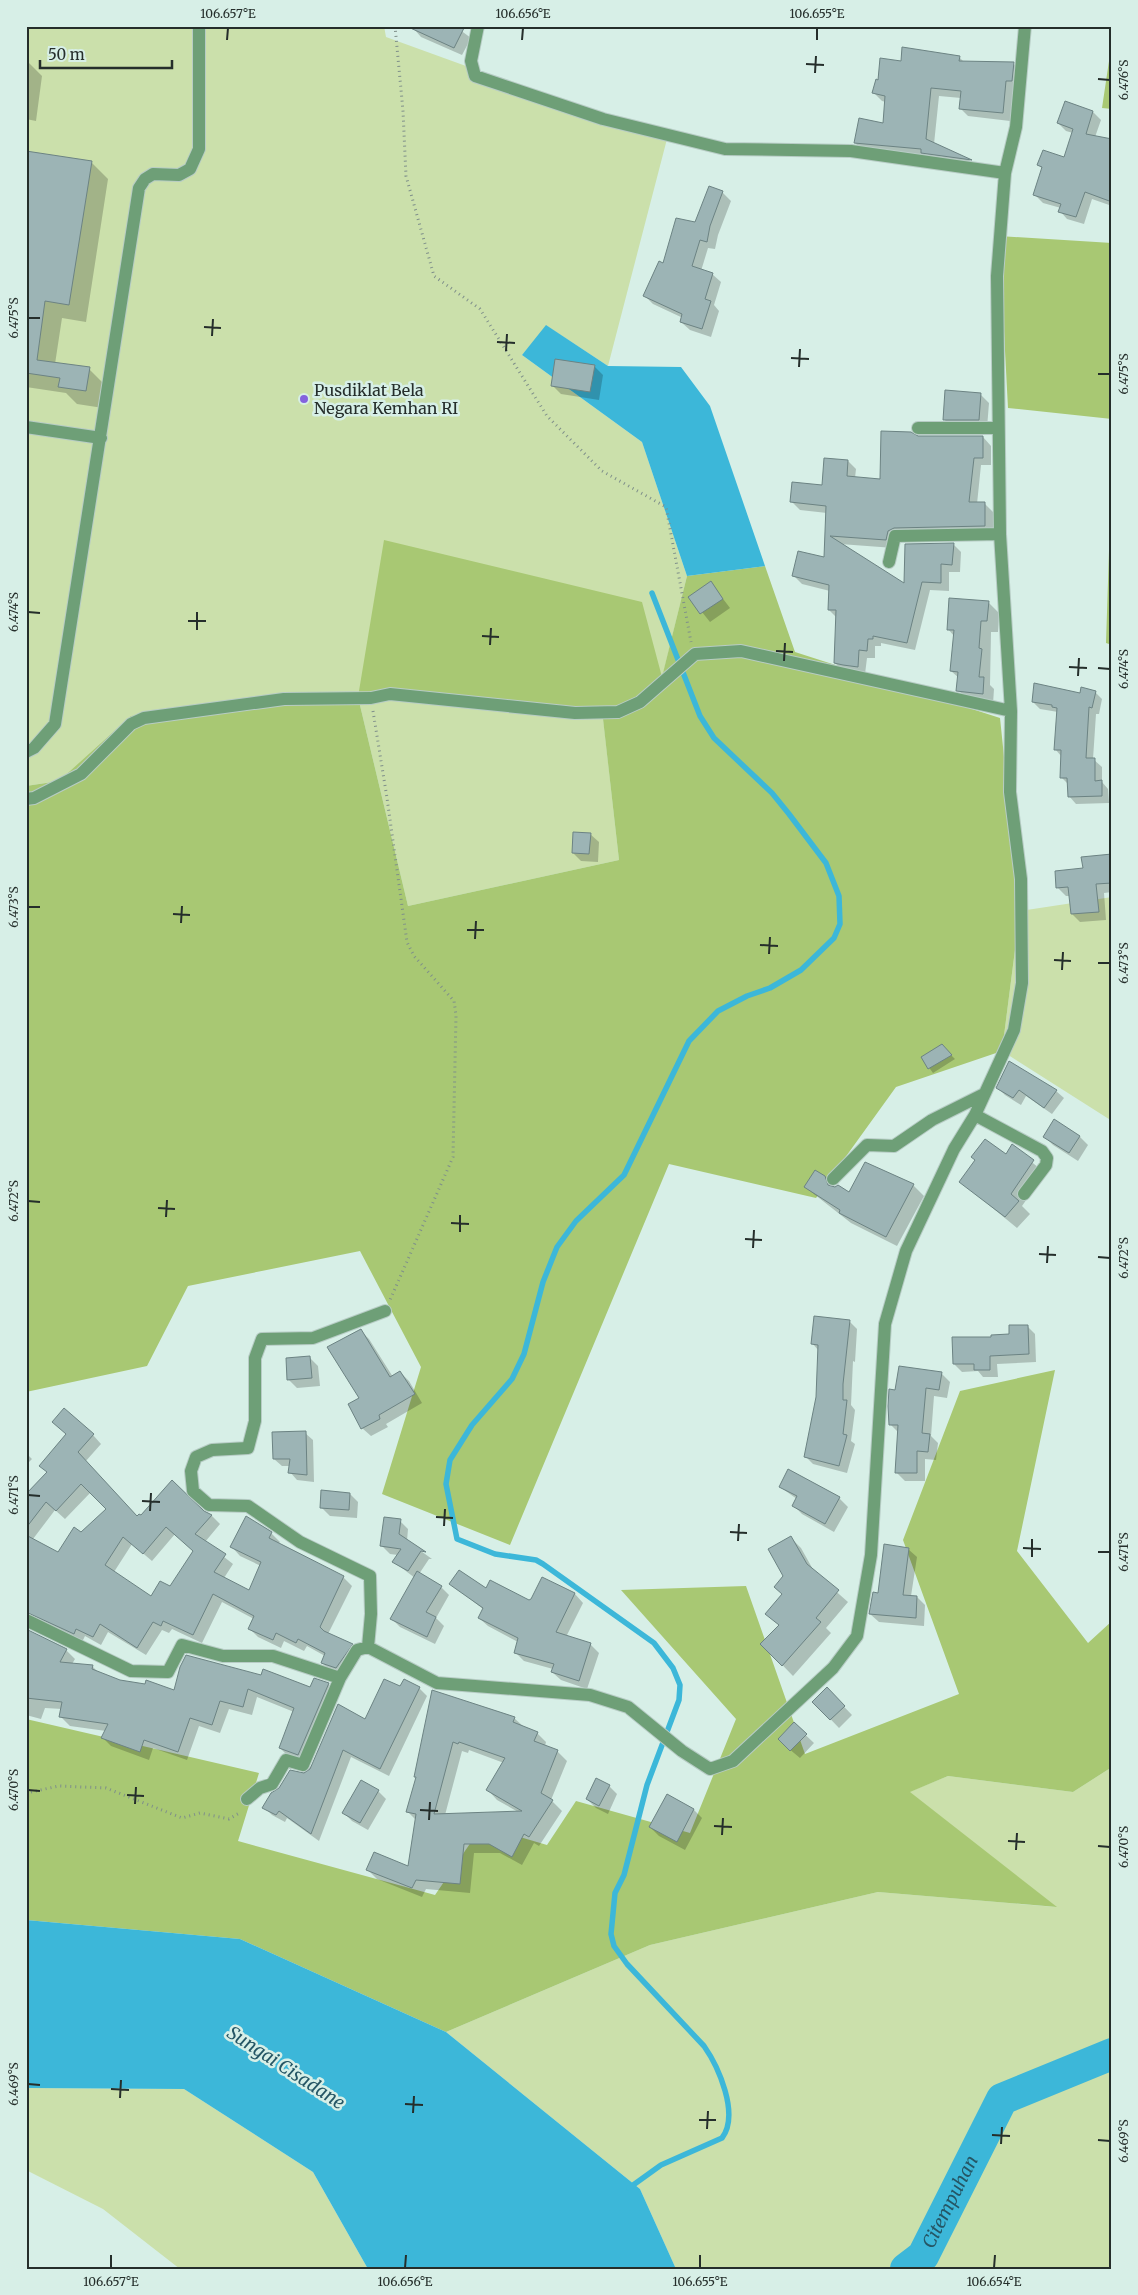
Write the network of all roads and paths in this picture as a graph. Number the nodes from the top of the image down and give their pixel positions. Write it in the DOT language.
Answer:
graph roads {
  1 [pos="199,26"];
  2 [pos="395,26"];
  3 [pos="478,26"];
  4 [pos="1025,26"];
  5 [pos="1004,173"];
  6 [pos="26,427"];
  7 [pos="918,428"];
  8 [pos="998,428"];
  9 [pos="101,438"];
  10 [pos="1000,534"];
  11 [pos="889,562"];
  12 [pos="695,654"];
  13 [pos="371,698"];
  14 [pos="1011,711"];
  15 [pos="26,752"];
  16 [pos="26,799"];
  17 [pos="984,1094"];
  18 [pos="975,1115"];
  19 [pos="833,1179"];
  20 [pos="1024,1194"];
  21 [pos="385,1311"];
  22 [pos="26,1620"];
  23 [pos="368,1647"];
  24 [pos="340,1678"];
  25 [pos="26,1793"];
  26 [pos="248,1799"];
  1 -- 9 [label="street"];
  2 -- 12 [label="path"];
  3 -- 5 [label="street"];
  4 -- 5 [label="street"];
  5 -- 8 [label="street"];
  6 -- 9 [label="street"];
  7 -- 8 [label="street"];
  8 -- 10 [label="street"];
  9 -- 15 [label="street"];
  10 -- 11 [label="street"];
  10 -- 14 [label="street"];
  12 -- 13 [label="street"];
  12 -- 14 [label="street"];
  13 -- 16 [label="street"];
  13 -- 21 [label="path"];
  14 -- 17 [label="street"];
  17 -- 18 [label="street"];
  17 -- 19 [label="street"];
  18 -- 20 [label="street"];
  18 -- 23 [label="street"];
  21 -- 23 [label="street"];
  22 -- 24 [label="street"];
  23 -- 24 [label="street"];
  24 -- 26 [label="street"];
  25 -- 26 [label="path"];
}
